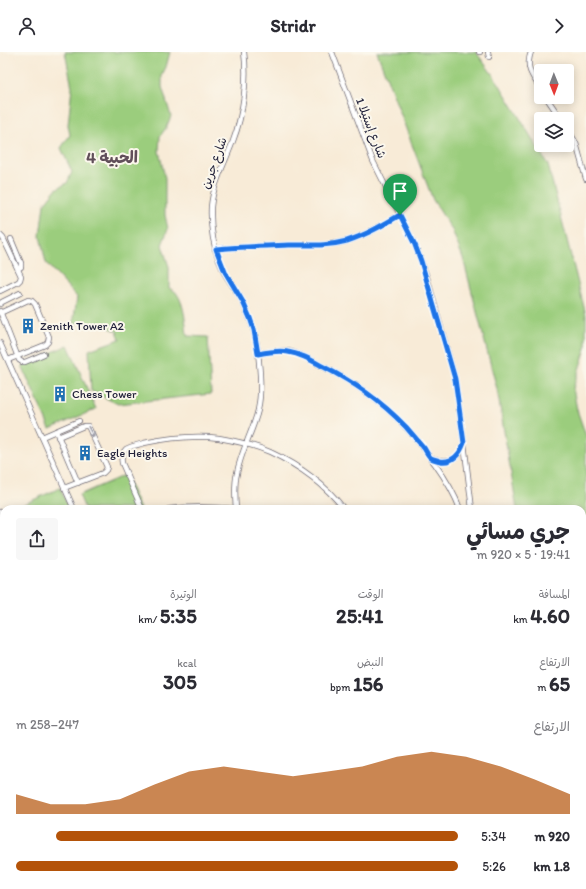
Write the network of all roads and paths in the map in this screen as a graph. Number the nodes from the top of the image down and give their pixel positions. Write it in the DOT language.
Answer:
graph roads {
  1 [pos="244,52"];
  2 [pos="332,52"];
  3 [pos="531,52"];
  4 [pos="534,78"];
  5 [pos="574,140"];
  6 [pos="586,179"];
  7 [pos="400,215"];
  8 [pos="0,236"];
  9 [pos="11,239"];
  10 [pos="216,249"];
  11 [pos="18,269"];
  12 [pos="0,291"];
  13 [pos="20,293"];
  14 [pos="0,304"];
  15 [pos="0,312"];
  16 [pos="0,343"];
  17 [pos="44,354"];
  18 [pos="258,354"];
  19 [pos="17,356"];
  20 [pos="8,360"];
  21 [pos="79,421"];
  22 [pos="56,431"];
  23 [pos="42,437"];
  24 [pos="58,437"];
  25 [pos="464,443"];
  26 [pos="246,444"];
  27 [pos="431,458"];
  28 [pos="78,483"];
  29 [pos="64,488"];
  30 [pos="72,505"];
  31 [pos="140,505"];
  32 [pos="236,505"];
  33 [pos="341,505"];
  34 [pos="458,505"];
  35 [pos="472,505"];
  1 -- 10 [label="street, شارع جرين"];
  2 -- 7 [label="street, شارع إستيلا 1"];
  3 -- 4 [label="street"];
  5 -- 6 [label="street"];
  7 -- 10 [label="street"];
  7 -- 25 [label="street, شارع إستيلا 1"];
  8 -- 11 [label="street"];
  9 -- 11 [label="street"];
  10 -- 18 [label="street, شارع جرين"];
  11 -- 12 [label="street"];
  13 -- 14 [label="street"];
  15 -- 19 [label="street"];
  15 -- 19 [label="street"];
  16 -- 20 [label="street"];
  17 -- 19 [label="street"];
  18 -- 26 [label="street, شارع جرين"];
  18 -- 27 [label="street"];
  19 -- 20 [label="street"];
  20 -- 23 [label="street"];
  21 -- 22 [label="street"];
  22 -- 23 [label="street"];
  22 -- 24 [label="street"];
  23 -- 29 [label="street"];
  24 -- 28 [label="street"];
  24 -- 28 [label="street, one-way"];
  25 -- 27 [label="street"];
  25 -- 35 [label="street, شارع إستيلا 1"];
  26 -- 31 [label="street"];
  26 -- 32 [label="street, شارع جرين"];
  26 -- 33 [label="street"];
  27 -- 34 [label="street"];
  28 -- 29 [label="street"];
  29 -- 30 [label="street"];
}
